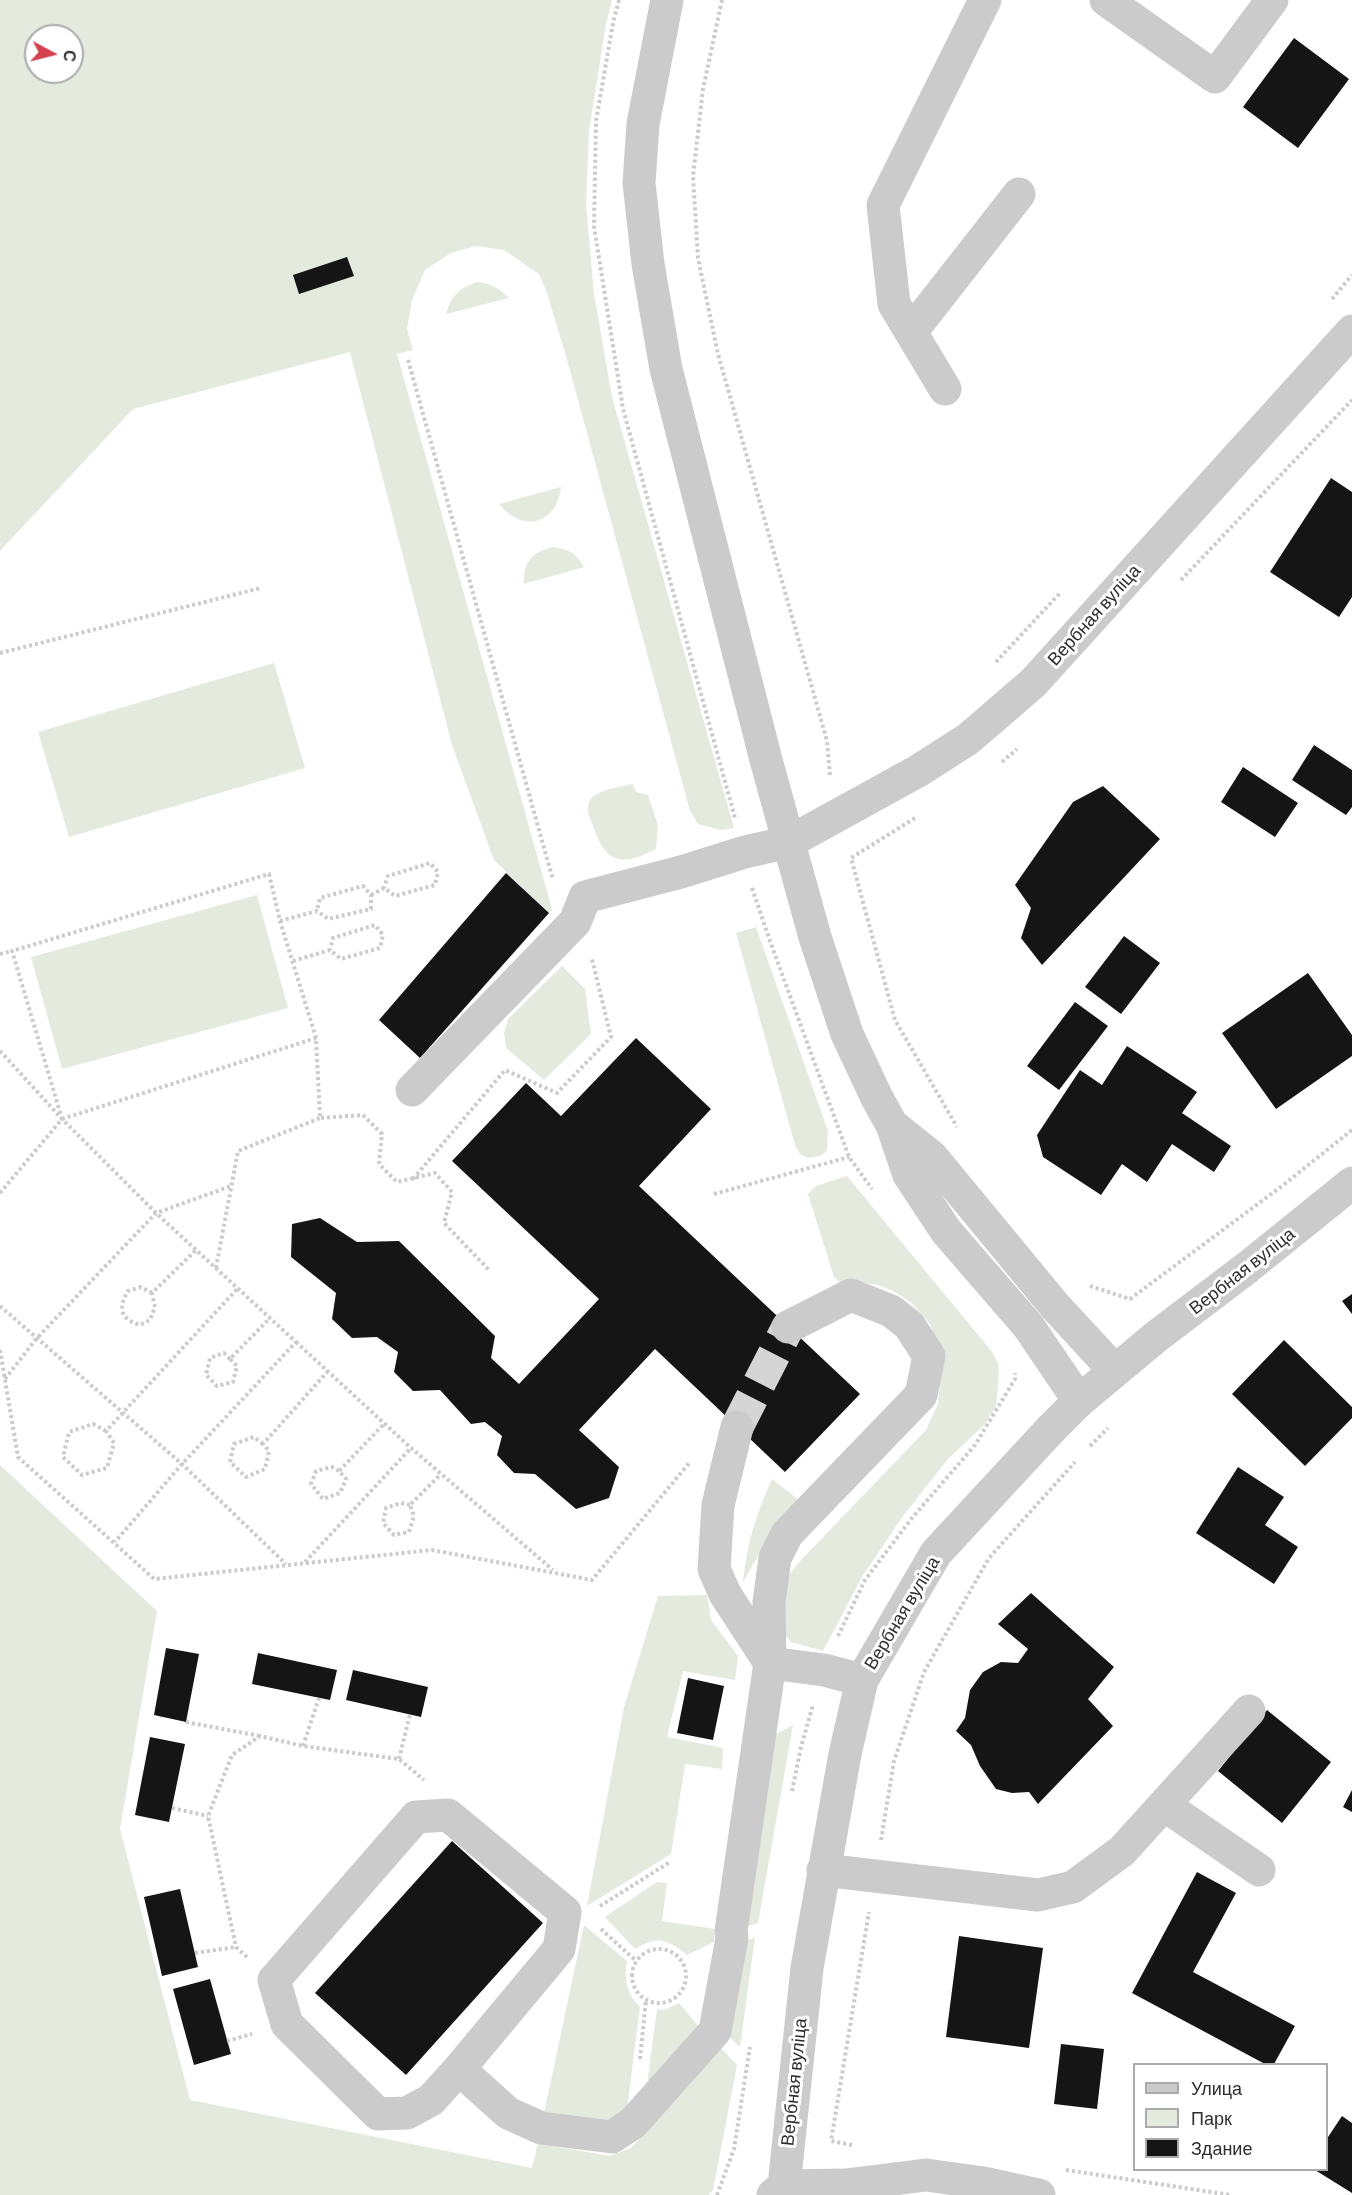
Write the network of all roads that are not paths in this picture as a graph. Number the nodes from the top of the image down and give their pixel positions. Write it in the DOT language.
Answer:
graph roads {
  1 [pos="667,0"];
  2 [pos="985,0"];
  3 [pos="1106,0"];
  4 [pos="1272,0"];
  5 [pos="1019,194"];
  6 [pos="1352,331"];
  7 [pos="911,332"];
  8 [pos="945,388"];
  9 [pos="789,842"];
  10 [pos="412,1090"];
  11 [pos="892,1125"];
  12 [pos="1352,1183"];
  13 [pos="788,1327"];
  14 [pos="1115,1371"];
  15 [pos="1079,1401"];
  16 [pos="736,1427"];
  17 [pos="770,1664"];
  18 [pos="862,1680"];
  19 [pos="1249,1712"];
  20 [pos="1164,1805"];
  21 [pos="823,1870"];
  22 [pos="1259,1870"];
  23 [pos="459,2069"];
  24 [pos="778,2191"];
  25 [pos="1039,2195"];
  1 -- 9 [label="street"];
  2 -- 7 [label="street"];
  3 -- 4 [label="street"];
  5 -- 7 [label="street"];
  6 -- 9 [label="street, Вербная вуліца"];
  7 -- 8 [label="street"];
  9 -- 10 [label="street, Вербная вуліца"];
  9 -- 11 [label="street"];
  11 -- 14 [label="street"];
  11 -- 15 [label="street"];
  12 -- 14 [label="street, Вербная вуліца"];
  13 -- 17 [label="street"];
  14 -- 15 [label="street, Вербная вуліца"];
  15 -- 18 [label="street, Вербная вуліца"];
  16 -- 17 [label="street"];
  17 -- 18 [label="street"];
  17 -- 23 [label="street"];
  18 -- 21 [label="street, Вербная вуліца"];
  19 -- 20 [label="street"];
  20 -- 21 [label="street"];
  20 -- 22 [label="street"];
  21 -- 24 [label="street, Вербная вуліца"];
  23 -- 23 [label="street"];
  24 -- 25 [label="street"];
}
